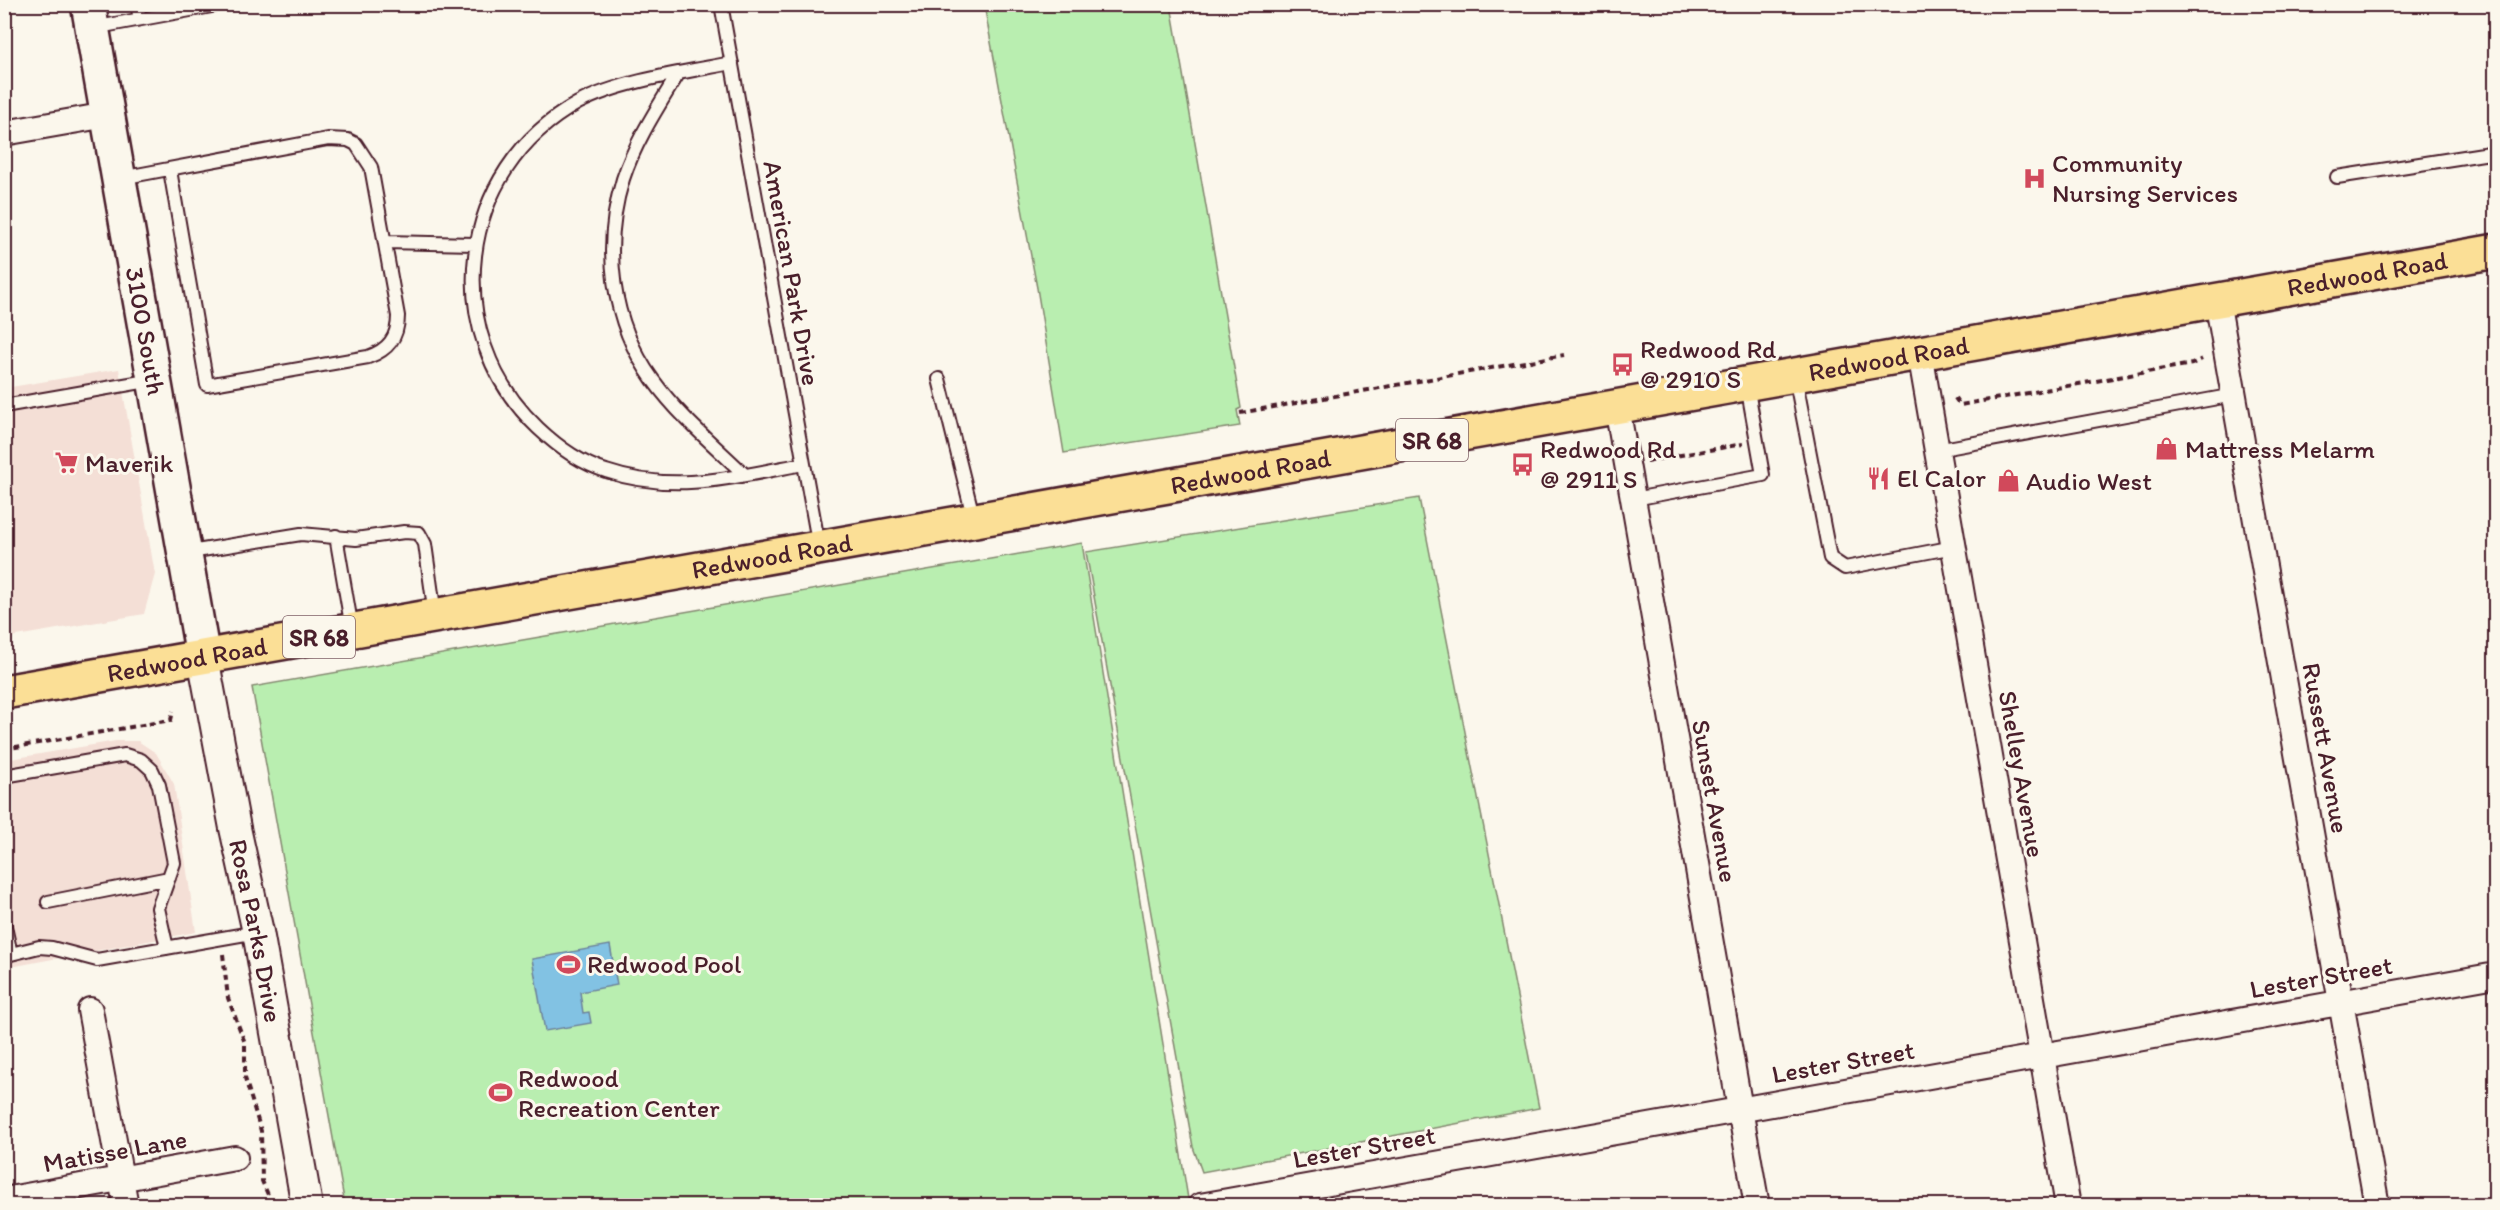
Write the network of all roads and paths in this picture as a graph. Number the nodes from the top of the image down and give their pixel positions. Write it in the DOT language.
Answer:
graph roads {
  1 [pos="137,4"];
  2 [pos="223,4"];
  3 [pos="722,4"];
  4 [pos="90,16"];
  5 [pos="140,19"];
  6 [pos="732,63"];
  7 [pos="678,74"];
  8 [pos="107,115"];
  9 [pos="4,133"];
  10 [pos="2496,152"];
  11 [pos="170,170"];
  12 [pos="2337,177"];
  13 [pos="118,179"];
  14 [pos="385,242"];
  15 [pos="475,244"];
  16 [pos="2496,251"];
  17 [pos="2217,300"];
  18 [pos="1920,353"];
  19 [pos="1564,355"];
  20 [pos="2202,359"];
  21 [pos="1795,375"];
  22 [pos="939,379"];
  23 [pos="154,380"];
  24 [pos="1746,384"];
  25 [pos="2234,395"];
  26 [pos="1955,398"];
  27 [pos="4,406"];
  28 [pos="1617,407"];
  29 [pos="1240,413"];
  30 [pos="1757,441"];
  31 [pos="1936,450"];
  32 [pos="1647,461"];
  33 [pos="803,464"];
  34 [pos="745,476"];
  35 [pos="1634,499"];
  36 [pos="974,521"];
  37 [pos="336,536"];
  38 [pos="1954,546"];
  39 [pos="819,548"];
  40 [pos="184,553"];
  41 [pos="435,617"];
  42 [pos="352,631"];
  43 [pos="203,657"];
  44 [pos="5,692"];
  45 [pos="173,711"];
  46 [pos="4,749"];
  47 [pos="4,776"];
  48 [pos="169,878"];
  49 [pos="48,902"];
  50 [pos="4,922"];
  51 [pos="258,932"];
  52 [pos="221,938"];
  53 [pos="167,948"];
  54 [pos="8,955"];
  55 [pos="2496,975"];
  56 [pos="2342,1002"];
  57 [pos="90,1010"];
  58 [pos="2042,1056"];
  59 [pos="1740,1109"];
  60 [pos="235,1158"];
  61 [pos="121,1179"];
  62 [pos="4,1200"];
  63 [pos="126,1206"];
  64 [pos="273,1206"];
  65 [pos="307,1206"];
  66 [pos="1200,1206"];
  67 [pos="1757,1206"];
  68 [pos="2068,1206"];
  69 [pos="2377,1206"];
  1 -- 5 [label="lane"];
  2 -- 5 [label="lane"];
  3 -- 6 [label="lane, American Park Drive"];
  4 -- 5 [label="lane"];
  4 -- 8 [label="main road, 3100 South"];
  6 -- 7 [label="lane"];
  6 -- 33 [label="lane, American Park Drive"];
  7 -- 15 [label="lane"];
  7 -- 34 [label="lane"];
  8 -- 9 [label="street"];
  8 -- 13 [label="main road, 3100 South"];
  10 -- 12 [label="lane"];
  11 -- 13 [label="lane"];
  11 -- 14 [label="lane"];
  11 -- 14 [label="lane"];
  13 -- 23 [label="main road, 3100 South"];
  14 -- 15 [label="lane"];
  15 -- 34 [label="lane"];
  16 -- 17 [label="main road, Redwood Road / SR 68"];
  17 -- 18 [label="main road, Redwood Road / SR 68"];
  17 -- 25 [label="street, Russett Avenue"];
  18 -- 21 [label="main road, Redwood Road / SR 68"];
  18 -- 31 [label="street, Shelley Avenue"];
  19 -- 29 [label="path"];
  20 -- 26 [label="path"];
  21 -- 24 [label="main road, Redwood Road / SR 68"];
  21 -- 38 [label="lane"];
  22 -- 36 [label="lane"];
  23 -- 27 [label="lane"];
  23 -- 40 [label="main road, 3100 South"];
  24 -- 28 [label="main road, Redwood Road / SR 68"];
  24 -- 30 [label="lane"];
  25 -- 31 [label="lane"];
  25 -- 56 [label="street, Russett Avenue"];
  28 -- 35 [label="street, Sunset Avenue"];
  28 -- 36 [label="main road, Redwood Road / SR 68"];
  30 -- 32 [label="path"];
  30 -- 35 [label="lane"];
  31 -- 38 [label="street, Shelley Avenue"];
  33 -- 34 [label="lane"];
  33 -- 39 [label="lane, American Park Drive"];
  35 -- 59 [label="street, Sunset Avenue"];
  36 -- 39 [label="main road, Redwood Road / SR 68"];
  37 -- 40 [label="lane"];
  37 -- 41 [label="lane"];
  37 -- 42 [label="lane"];
  38 -- 58 [label="street, Shelley Avenue"];
  39 -- 41 [label="main road, Redwood Road / SR 68"];
  40 -- 43 [label="main road, 3100 South"];
  41 -- 42 [label="main road, Redwood Road / SR 68"];
  42 -- 43 [label="main road, Redwood Road / SR 68"];
  43 -- 44 [label="main road, Redwood Road / SR 68"];
  43 -- 51 [label="street, Rosa Parks Drive"];
  45 -- 46 [label="path"];
  47 -- 48 [label="lane"];
  48 -- 49 [label="lane"];
  48 -- 53 [label="lane"];
  50 -- 54 [label="lane"];
  51 -- 52 [label="lane"];
  51 -- 65 [label="street, Rosa Parks Drive"];
  52 -- 53 [label="lane"];
  52 -- 64 [label="path"];
  53 -- 54 [label="lane"];
  55 -- 56 [label="street, Lester Street"];
  56 -- 58 [label="street, Lester Street"];
  56 -- 69 [label="street, Russett Avenue"];
  57 -- 61 [label="street"];
  58 -- 59 [label="street, Lester Street"];
  58 -- 68 [label="street, Shelley Avenue"];
  59 -- 66 [label="street, Lester Street"];
  59 -- 67 [label="street, Sunset Avenue"];
  60 -- 61 [label="street, Matisse Lane"];
  61 -- 62 [label="street, Matisse Lane"];
  61 -- 63 [label="street"];
}
